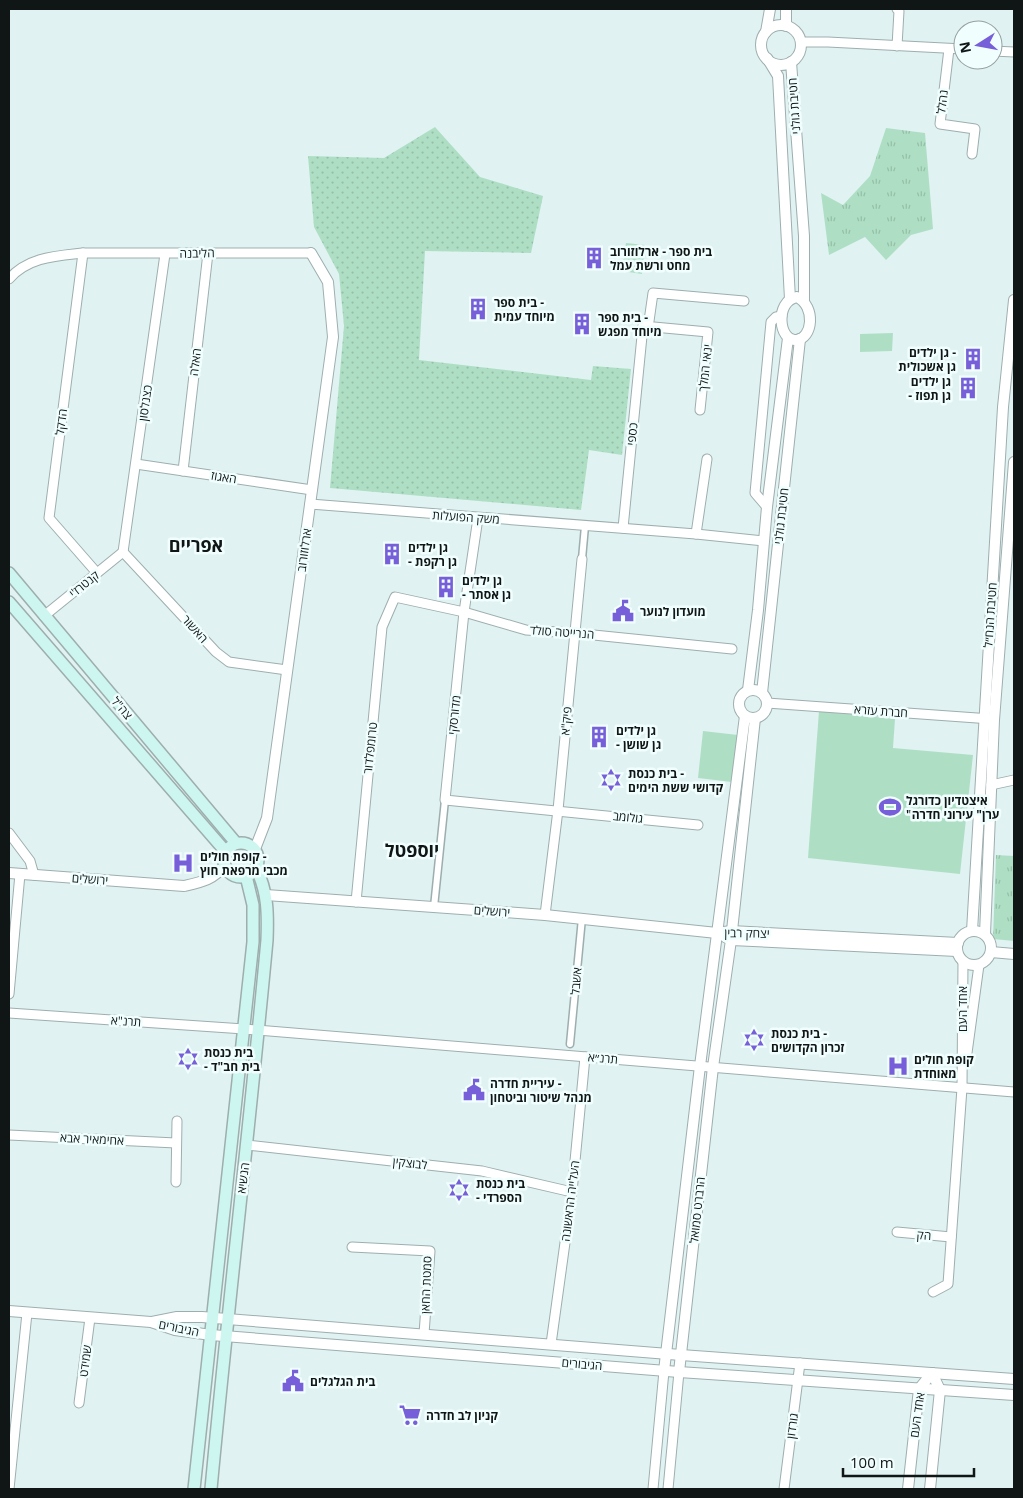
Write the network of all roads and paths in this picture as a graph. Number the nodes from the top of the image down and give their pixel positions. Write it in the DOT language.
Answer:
graph roads {
  1 [pos="770,9"];
  2 [pos="786,9"];
  3 [pos="898,9"];
  4 [pos="786,26"];
  5 [pos="766,32"];
  6 [pos="801,42"];
  7 [pos="897,46"];
  8 [pos="949,48"];
  9 [pos="953,48"];
  10 [pos="767,58"];
  11 [pos="791,62"];
  12 [pos="972,154"];
  13 [pos="83,253"];
  14 [pos="208,253"];
  15 [pos="312,253"];
  16 [pos="165,254"];
  17 [pos="9,279"];
  18 [pos="790,298"];
  19 [pos="804,300"];
  20 [pos="1014,300"];
  21 [pos="744,301"];
  22 [pos="782,316"];
  23 [pos="644,326"];
  24 [pos="788,338"];
  25 [pos="800,339"];
  26 [pos="700,410"];
  27 [pos="707,459"];
  28 [pos="1014,462"];
  29 [pos="136,464"];
  30 [pos="182,471"];
  31 [pos="312,490"];
  32 [pos="310,504"];
  33 [pos="767,507"];
  34 [pos="478,518"];
  35 [pos="584,526"];
  36 [pos="623,528"];
  37 [pos="696,534"];
  38 [pos="764,541"];
  39 [pos="1010,551"];
  40 [pos="123,552"];
  41 [pos="582,559"];
  42 [pos="9,573"];
  43 [pos="97,573"];
  44 [pos="395,597"];
  45 [pos="9,602"];
  46 [pos="464,612"];
  47 [pos="44,616"];
  48 [pos="574,633"];
  49 [pos="732,648"];
  50 [pos="287,670"];
  51 [pos="748,690"];
  52 [pos="762,693"];
  53 [pos="768,703"];
  54 [pos="750,717"];
  55 [pos="989,719"];
  56 [pos="1014,780"];
  57 [pos="991,785"];
  58 [pos="445,800"];
  59 [pos="558,810"];
  60 [pos="698,824"];
  61 [pos="9,833"];
  62 [pos="236,843"];
  63 [pos="255,849"];
  64 [pos="226,852"];
  65 [pos="225,865"];
  66 [pos="256,868"];
  67 [pos="9,873"];
  68 [pos="20,874"];
  69 [pos="34,875"];
  70 [pos="246,876"];
  71 [pos="266,895"];
  72 [pos="356,902"];
  73 [pos="434,907"];
  74 [pos="545,915"];
  75 [pos="582,918"];
  76 [pos="972,931"];
  77 [pos="717,933"];
  78 [pos="985,934"];
  79 [pos="731,935"];
  80 [pos="957,947"];
  81 [pos="1014,948"];
  82 [pos="991,949"];
  83 [pos="1014,954"];
  84 [pos="963,961"];
  85 [pos="980,965"];
  86 [pos="9,994"];
  87 [pos="9,1012"];
  88 [pos="244,1029"];
  89 [pos="259,1030"];
  90 [pos="570,1044"];
  91 [pos="585,1057"];
  92 [pos="700,1066"];
  93 [pos="713,1067"];
  94 [pos="962,1088"];
  95 [pos="1014,1091"];
  96 [pos="177,1121"];
  97 [pos="9,1135"];
  98 [pos="176,1143"];
  99 [pos="247,1145"];
  100 [pos="176,1182"];
  101 [pos="572,1192"];
  102 [pos="897,1232"];
  103 [pos="951,1236"];
  104 [pos="352,1247"];
  105 [pos="933,1292"];
  106 [pos="9,1311"];
  107 [pos="27,1313"];
  108 [pos="90,1318"];
  109 [pos="213,1318"];
  110 [pos="227,1319"];
  111 [pos="151,1322"];
  112 [pos="424,1334"];
  113 [pos="211,1335"];
  114 [pos="225,1336"];
  115 [pos="550,1344"];
  116 [pos="666,1354"];
  117 [pos="681,1355"];
  118 [pos="800,1364"];
  119 [pos="664,1371"];
  120 [pos="679,1372"];
  121 [pos="932,1373"];
  122 [pos="1014,1379"];
  123 [pos="798,1380"];
  124 [pos="919,1388"];
  125 [pos="940,1390"];
  126 [pos="1014,1395"];
  127 [pos="80,1403"];
  128 [pos="10,1489"];
  129 [pos="194,1489"];
  130 [pos="211,1489"];
  131 [pos="653,1489"];
  132 [pos="668,1489"];
  133 [pos="784,1489"];
  134 [pos="908,1489"];
  135 [pos="930,1489"];
  1 -- 5 [label="street"];
  2 -- 4 [label="street"];
  3 -- 7 [label="street"];
  4 -- 5 [label="street"];
  4 -- 6 [label="street"];
  5 -- 10 [label="street"];
  6 -- 7 [label="street"];
  6 -- 11 [label="street"];
  7 -- 8 [label="street"];
  8 -- 9 [label="street"];
  8 -- 12 [label="street, נהלל"];
  10 -- 11 [label="street"];
  10 -- 18 [label="street, חטיבת גולני"];
  11 -- 19 [label="street, חטיבת גולני"];
  13 -- 16 [label="street, הליבנה"];
  13 -- 17 [label="street, הליבנה"];
  13 -- 43 [label="street, הדקל"];
  14 -- 15 [label="street, הליבנה"];
  14 -- 16 [label="street, הליבנה"];
  14 -- 30 [label="street, האלה"];
  15 -- 31 [label="street, ארלוזורוב"];
  16 -- 29 [label="street, כצנלסון"];
  18 -- 19 [label="street"];
  18 -- 22 [label="street"];
  19 -- 25 [label="street"];
  20 -- 55 [label="street, חטיבת הנח״ל"];
  21 -- 23 [label="street, כספי"];
  22 -- 24 [label="street"];
  22 -- 33 [label="street, חטיבת גולני"];
  23 -- 26 [label="street, ינאי המלך"];
  23 -- 36 [label="street, כספי"];
  24 -- 25 [label="street"];
  24 -- 33 [label="street, חטיבת גולני"];
  25 -- 52 [label="street, חטיבת גולני"];
  27 -- 37 [label="street"];
  28 -- 39 [label="street, חטיבת הנח״ל"];
  29 -- 30 [label="street, האגוז"];
  29 -- 40 [label="street, כצנלסון"];
  30 -- 31 [label="street, האגוז"];
  31 -- 32 [label="street, ארלוזורוב"];
  32 -- 34 [label="street, משק הפועלות"];
  32 -- 50 [label="street, ארלוזורוב"];
  33 -- 38 [label="street, חטיבת גולני"];
  34 -- 35 [label="street, משק הפועלות"];
  34 -- 46 [label="street, מדורסקי"];
  35 -- 36 [label="street, משק הפועלות"];
  35 -- 41 [label="street, פיק\"א"];
  36 -- 37 [label="street"];
  37 -- 38 [label="street"];
  38 -- 51 [label="street, חטיבת גולני"];
  39 -- 55 [label="street, חטיבת הנח״ל"];
  40 -- 43 [label="street, קנטרז'י"];
  40 -- 50 [label="street, האשור"];
  41 -- 48 [label="street, פיק\"א"];
  42 -- 47 [label="main road, צה\"ל"];
  43 -- 47 [label="street, קנטרז'י"];
  44 -- 46 [label="street, הנרייטה סולד"];
  44 -- 72 [label="street, טרומפלדור"];
  45 -- 64 [label="main road, צה\"ל"];
  46 -- 48 [label="street, הנרייטה סולד"];
  46 -- 58 [label="street, מדורסקי"];
  47 -- 62 [label="main road, צה\"ל"];
  48 -- 49 [label="street, הנרייטה סולד"];
  48 -- 59 [label="street, פיק\"א"];
  50 -- 63 [label="street, ארלוזורוב"];
  51 -- 52 [label="street"];
  51 -- 54 [label="street"];
  52 -- 53 [label="street"];
  53 -- 54 [label="street"];
  53 -- 55 [label="street, חברת עזרא"];
  54 -- 77 [label="street"];
  54 -- 79 [label="street"];
  55 -- 57 [label="street, חטיבת הנח״ל"];
  55 -- 76 [label="street, חטיבת הנח״ל"];
  56 -- 57 [label="street"];
  57 -- 78 [label="street, חטיבת הנח״ל"];
  58 -- 59 [label="street"];
  58 -- 73 [label="street"];
  59 -- 60 [label="street, גולומב"];
  59 -- 74 [label="street, פיק\"א"];
  61 -- 69 [label="street"];
  62 -- 63 [label="main road"];
  62 -- 64 [label="main road"];
  63 -- 66 [label="main road"];
  64 -- 65 [label="main road"];
  65 -- 69 [label="street, ירושלים"];
  65 -- 70 [label="main road"];
  66 -- 70 [label="main road"];
  66 -- 71 [label="main road, הנשיא"];
  67 -- 68 [label="street, ירושלים"];
  68 -- 69 [label="street, ירושלים"];
  68 -- 86 [label="street"];
  70 -- 88 [label="main road, הנשיא"];
  71 -- 72 [label="street, ירושלים"];
  71 -- 89 [label="main road, הנשיא"];
  72 -- 73 [label="street, ירושלים"];
  73 -- 74 [label="street, ירושלים"];
  74 -- 75 [label="street, ירושלים"];
  75 -- 77 [label="street, ירושלים"];
  75 -- 90 [label="street, אשבל"];
  76 -- 78 [label="street"];
  76 -- 80 [label="street"];
  77 -- 79 [label="street, יצחק רבין"];
  77 -- 92 [label="street, הרברט סמואל"];
  78 -- 82 [label="street"];
  79 -- 80 [label="street, יצחק רבין"];
  79 -- 93 [label="street, הרברט סמואל"];
  80 -- 84 [label="street"];
  81 -- 82 [label="street"];
  82 -- 83 [label="street"];
  82 -- 85 [label="street"];
  84 -- 85 [label="street"];
  84 -- 94 [label="street, אחד העם"];
  85 -- 94 [label="street, אחד העם"];
  87 -- 88 [label="street, תרנ\"א"];
  88 -- 89 [label="street, תרנ״א"];
  88 -- 109 [label="main road, הנשיא"];
  89 -- 91 [label="street, תרנ״א"];
  89 -- 99 [label="main road, הנשיא"];
  91 -- 92 [label="street, תרנ״א"];
  91 -- 101 [label="street, העלייה הראשונה"];
  92 -- 93 [label="street, תרנ״א"];
  92 -- 116 [label="street, הרברט סמואל"];
  93 -- 94 [label="street, תרנ״א"];
  93 -- 117 [label="street, הרברט סמואל"];
  94 -- 95 [label="street"];
  94 -- 103 [label="street, אחד העם"];
  96 -- 98 [label="street"];
  97 -- 98 [label="street, אחימאיר אבא"];
  98 -- 100 [label="street"];
  99 -- 101 [label="street, לבוצקין"];
  99 -- 110 [label="main road, הנשיא"];
  101 -- 115 [label="street, העלייה הראשונה"];
  102 -- 103 [label="street, הק"];
  103 -- 105 [label="street, אחד העם"];
  104 -- 112 [label="street, סמטת החאן"];
  106 -- 107 [label="street, הגיבורים"];
  107 -- 108 [label="street, הגיבורים"];
  107 -- 128 [label="street"];
  108 -- 111 [label="street, הגיבורים"];
  108 -- 127 [label="street, שמידט"];
  109 -- 110 [label="street, הגיבורים"];
  109 -- 111 [label="street, הגיבורים"];
  109 -- 113 [label="main road, הנשיא"];
  110 -- 112 [label="street, הגיבורים"];
  110 -- 114 [label="main road, הנשיא"];
  111 -- 113 [label="street, הגיבורים"];
  112 -- 115 [label="street, הגיבורים"];
  113 -- 114 [label="street, הגיבורים"];
  113 -- 129 [label="main road, הנשיא"];
  114 -- 119 [label="street, הגיבורים"];
  114 -- 130 [label="main road, הנשיא"];
  115 -- 116 [label="street, הגיבורים"];
  116 -- 117 [label="street, הגיבורים"];
  116 -- 119 [label="street, הרברט סמואל"];
  117 -- 118 [label="street, הגיבורים"];
  117 -- 120 [label="street, הרברט סמואל"];
  118 -- 121 [label="street, הגיבורים"];
  118 -- 123 [label="street, גורדון"];
  119 -- 120 [label="street, הגיבורים"];
  119 -- 131 [label="street, הרברט סמואל"];
  120 -- 123 [label="street, הגיבורים"];
  120 -- 132 [label="street, הרברט סמואל"];
  121 -- 122 [label="street, הגיבורים"];
  121 -- 124 [label="street, אחד העם"];
  121 -- 125 [label="street, אחד העם"];
  123 -- 124 [label="street, הגיבורים"];
  123 -- 133 [label="street, גורדון"];
  124 -- 125 [label="street, הגיבורים"];
  124 -- 134 [label="street, אחד העם"];
  125 -- 126 [label="street, הגיבורים"];
  125 -- 135 [label="street, אחד העם"];
}
